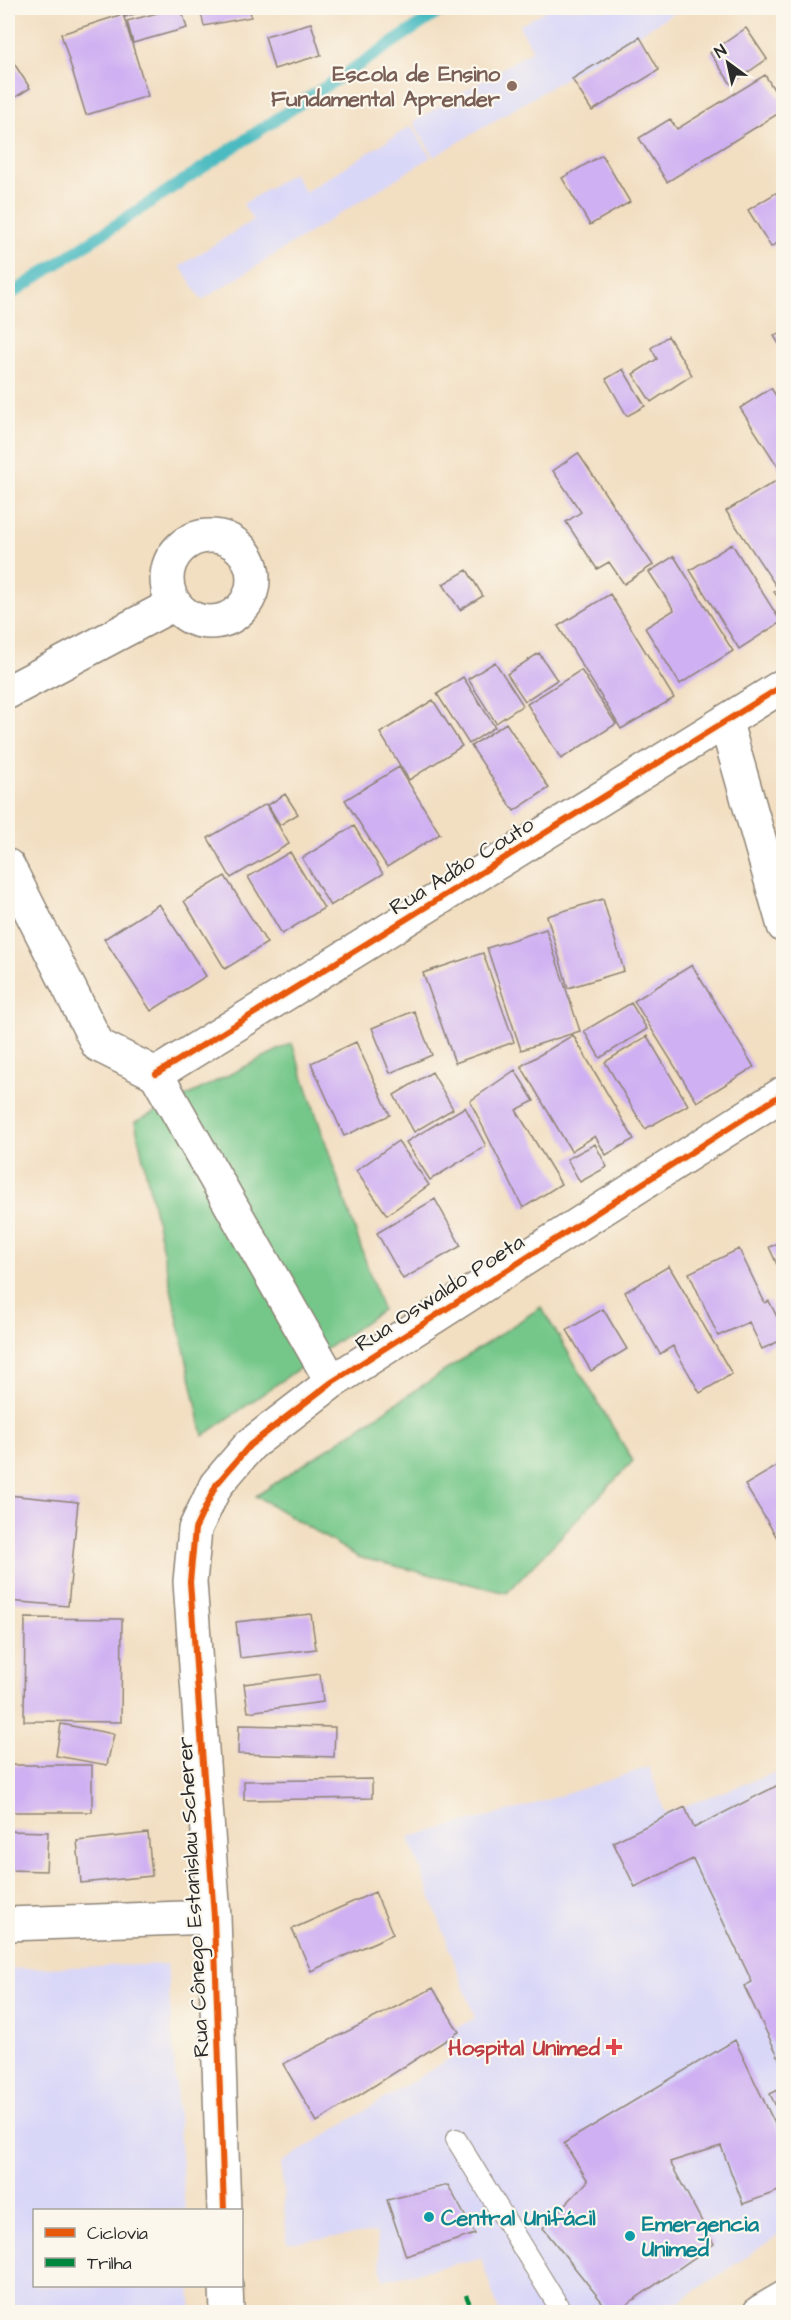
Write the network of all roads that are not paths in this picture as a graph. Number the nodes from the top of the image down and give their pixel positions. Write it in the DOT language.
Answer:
graph roads {
  1 [pos="174,604"];
  2 [pos="783,686"];
  3 [pos="8,692"];
  4 [pos="726,723"];
  5 [pos="8,866"];
  6 [pos="783,926"];
  7 [pos="156,1074"];
  8 [pos="783,1093"];
  9 [pos="332,1382"];
  10 [pos="189,1582"];
  11 [pos="214,1917"];
  12 [pos="8,1924"];
  13 [pos="456,2139"];
  14 [pos="224,2209"];
  15 [pos="226,2287"];
  16 [pos="783,2298"];
  17 [pos="227,2313"];
  18 [pos="562,2313"];
  19 [pos="760,2313"];
  1 -- 3 [label="street"];
  2 -- 4 [label="street, Rua Adão Couto"];
  4 -- 6 [label="street"];
  4 -- 7 [label="street, Rua Adão Couto"];
  5 -- 7 [label="street"];
  7 -- 9 [label="street"];
  8 -- 9 [label="street, Rua Oswaldo Poeta"];
  9 -- 10 [label="street, Rua Oswaldo Poeta"];
  10 -- 11 [label="street, Rua Cônego Estanislau Scherer"];
  11 -- 12 [label="street"];
  11 -- 14 [label="street, Rua Cônego Estanislau Scherer"];
  13 -- 18 [label="lane"];
  15 -- 17 [label="street"];
  16 -- 19 [label="street"];
}
